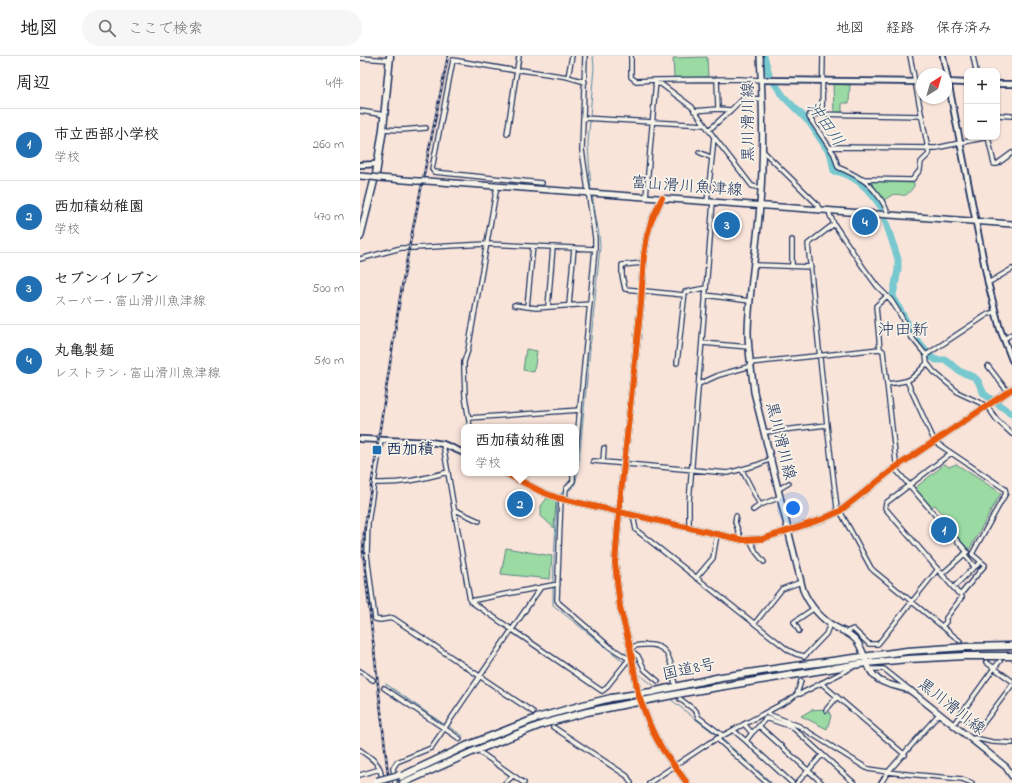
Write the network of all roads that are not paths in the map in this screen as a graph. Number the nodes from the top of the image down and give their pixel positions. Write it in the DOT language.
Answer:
graph roads {
  1 [pos="519,56"];
  2 [pos="572,56"];
  3 [pos="585,56"];
  4 [pos="631,56"];
  5 [pos="760,56"];
  6 [pos="823,56"];
  7 [pos="910,56"];
  8 [pos="943,56"];
  9 [pos="973,56"];
  10 [pos="360,58"];
  11 [pos="390,58"];
  12 [pos="945,68"];
  13 [pos="975,68"];
  14 [pos="517,71"];
  15 [pos="568,78"];
  16 [pos="717,79"];
  17 [pos="762,80"];
  18 [pos="823,80"];
  19 [pos="585,82"];
  20 [pos="656,82"];
  21 [pos="915,82"];
  22 [pos="952,82"];
  23 [pos="964,83"];
  24 [pos="1000,84"];
  25 [pos="1012,84"];
  26 [pos="762,99"];
  27 [pos="952,104"];
  28 [pos="718,109"];
  29 [pos="694,110"];
  30 [pos="731,110"];
  31 [pos="360,111"];
  32 [pos="822,114"];
  33 [pos="385,115"];
  34 [pos="1000,115"];
  35 [pos="922,116"];
  36 [pos="1012,116"];
  37 [pos="582,118"];
  38 [pos="653,122"];
  39 [pos="705,124"];
  40 [pos="426,128"];
  41 [pos="383,129"];
  42 [pos="709,130"];
  43 [pos="507,134"];
  44 [pos="714,137"];
  45 [pos="974,140"];
  46 [pos="989,140"];
  47 [pos="960,143"];
  48 [pos="830,148"];
  49 [pos="928,149"];
  50 [pos="762,150"];
  51 [pos="699,152"];
  52 [pos="1012,153"];
  53 [pos="712,158"];
  54 [pos="377,164"];
  55 [pos="360,165"];
  56 [pos="376,174"];
  57 [pos="360,176"];
  58 [pos="863,179"];
  59 [pos="374,182"];
  60 [pos="542,183"];
  61 [pos="497,186"];
  62 [pos="761,188"];
  63 [pos="588,193"];
  64 [pos="646,197"];
  65 [pos="662,198"];
  66 [pos="710,202"];
  67 [pos="760,206"];
  68 [pos="819,209"];
  69 [pos="829,210"];
  70 [pos="888,214"];
  71 [pos="976,222"];
  72 [pos="834,224"];
  73 [pos="1012,224"];
  74 [pos="360,237"];
  75 [pos="792,240"];
  76 [pos="487,244"];
  77 [pos="533,246"];
  78 [pos="553,247"];
  79 [pos="574,248"];
  80 [pos="595,249"];
  81 [pos="360,259"];
  82 [pos="643,263"];
  83 [pos="754,265"];
  84 [pos="792,266"];
  85 [pos="811,267"];
  86 [pos="1012,269"];
  87 [pos="988,283"];
  88 [pos="706,288"];
  89 [pos="642,292"];
  90 [pos="684,295"];
  91 [pos="706,295"];
  92 [pos="887,296"];
  93 [pos="750,301"];
  94 [pos="590,304"];
  95 [pos="514,305"];
  96 [pos="569,305"];
  97 [pos="526,307"];
  98 [pos="548,307"];
  99 [pos="995,312"];
  100 [pos="1012,334"];
  101 [pos="1004,339"];
  102 [pos="702,343"];
  103 [pos="749,347"];
  104 [pos="880,349"];
  105 [pos="926,355"];
  106 [pos="820,356"];
  107 [pos="1012,360"];
  108 [pos="678,363"];
  109 [pos="927,363"];
  110 [pos="750,365"];
  111 [pos="988,366"];
  112 [pos="907,381"];
  113 [pos="699,384"];
  114 [pos="887,384"];
  115 [pos="1010,391"];
  116 [pos="987,406"];
  117 [pos="580,410"];
  118 [pos="469,418"];
  119 [pos="470,424"];
  120 [pos="579,424"];
  121 [pos="827,425"];
  122 [pos="765,432"];
  123 [pos="1012,434"];
  124 [pos="360,439"];
  125 [pos="934,440"];
  126 [pos="381,441"];
  127 [pos="443,444"];
  128 [pos="604,448"];
  129 [pos="461,452"];
  130 [pos="952,453"];
  131 [pos="772,459"];
  132 [pos="593,461"];
  133 [pos="603,462"];
  134 [pos="624,464"];
  135 [pos="896,467"];
  136 [pos="692,470"];
  137 [pos="742,470"];
  138 [pos="448,472"];
  139 [pos="511,476"];
  140 [pos="574,476"];
  141 [pos="374,483"];
  142 [pos="789,483"];
  143 [pos="909,486"];
  144 [pos="779,489"];
  145 [pos="781,497"];
  146 [pos="563,499"];
  147 [pos="760,505"];
  148 [pos="455,510"];
  149 [pos="752,510"];
  150 [pos="840,511"];
  151 [pos="619,512"];
  152 [pos="633,515"];
  153 [pos="736,516"];
  154 [pos="479,521"];
  155 [pos="689,528"];
  156 [pos="788,530"];
  157 [pos="717,534"];
  158 [pos="741,539"];
  159 [pos="750,540"];
  160 [pos="964,554"];
  161 [pos="764,562"];
  162 [pos="981,562"];
  163 [pos="975,566"];
  164 [pos="938,569"];
  165 [pos="942,574"];
  166 [pos="696,578"];
  167 [pos="801,582"];
  168 [pos="558,584"];
  169 [pos="956,585"];
  170 [pos="541,587"];
  171 [pos="961,594"];
  172 [pos="470,601"];
  173 [pos="911,602"];
  174 [pos="813,609"];
  175 [pos="755,623"];
  176 [pos="830,624"];
  177 [pos="942,626"];
  178 [pos="512,630"];
  179 [pos="799,631"];
  180 [pos="846,632"];
  181 [pos="960,641"];
  182 [pos="1012,646"];
  183 [pos="630,647"];
  184 [pos="1012,656"];
  185 [pos="630,657"];
  186 [pos="1000,661"];
  187 [pos="986,662"];
  188 [pos="867,664"];
  189 [pos="994,668"];
  190 [pos="360,671"];
  191 [pos="480,678"];
  192 [pos="373,680"];
  193 [pos="658,681"];
  194 [pos="800,681"];
  195 [pos="1012,681"];
  196 [pos="821,683"];
  197 [pos="1012,685"];
  198 [pos="675,686"];
  199 [pos="384,688"];
  200 [pos="911,691"];
  201 [pos="638,694"];
  202 [pos="797,694"];
  203 [pos="837,697"];
  204 [pos="680,699"];
  205 [pos="640,701"];
  206 [pos="826,710"];
  207 [pos="533,712"];
  208 [pos="768,714"];
  209 [pos="939,714"];
  210 [pos="960,716"];
  211 [pos="744,724"];
  212 [pos="953,724"];
  213 [pos="759,726"];
  214 [pos="554,727"];
  215 [pos="445,729"];
  216 [pos="733,730"];
  217 [pos="752,733"];
  218 [pos="722,735"];
  219 [pos="716,738"];
  220 [pos="460,739"];
  221 [pos="972,739"];
  222 [pos="746,742"];
  223 [pos="1012,743"];
  224 [pos="360,750"];
  225 [pos="481,753"];
  226 [pos="905,754"];
  227 [pos="822,755"];
  228 [pos="675,766"];
  229 [pos="380,768"];
  230 [pos="808,770"];
  231 [pos="888,772"];
  232 [pos="360,774"];
  233 [pos="399,776"];
  234 [pos="513,776"];
  235 [pos="1012,776"];
  236 [pos="417,777"];
  237 [pos="684,778"];
  238 [pos="377,782"];
  239 [pos="387,783"];
  240 [pos="395,783"];
  241 [pos="403,783"];
  242 [pos="408,783"];
  243 [pos="505,783"];
  244 [pos="524,783"];
  245 [pos="631,783"];
  246 [pos="649,783"];
  247 [pos="680,783"];
  248 [pos="687,783"];
  249 [pos="767,783"];
  250 [pos="792,783"];
  251 [pos="797,783"];
  252 [pos="822,783"];
  253 [pos="854,783"];
  254 [pos="881,783"];
  255 [pos="972,783"];
  1 -- 14 [label="street"];
  2 -- 15 [label="street"];
  3 -- 19 [label="street"];
  4 -- 20 [label="street"];
  5 -- 17 [label="main road, 黒川滑川線"];
  6 -- 18 [label="street"];
  7 -- 21 [label="street"];
  8 -- 12 [label="street"];
  9 -- 13 [label="street"];
  10 -- 11 [label="street"];
  11 -- 33 [label="main road"];
  14 -- 15 [label="street"];
  14 -- 43 [label="street"];
  14 -- 60 [label="street"];
  15 -- 19 [label="street"];
  16 -- 17 [label="street"];
  16 -- 20 [label="street"];
  16 -- 28 [label="street"];
  17 -- 18 [label="street"];
  17 -- 26 [label="main road, 黒川滑川線"];
  18 -- 21 [label="street"];
  18 -- 32 [label="street"];
  19 -- 37 [label="street"];
  20 -- 29 [label="street"];
  20 -- 38 [label="street"];
  21 -- 35 [label="street"];
  22 -- 23 [label="street"];
  24 -- 25 [label="street"];
  26 -- 30 [label="street"];
  26 -- 50 [label="main road, 黒川滑川線"];
  27 -- 47 [label="street"];
  28 -- 29 [label="street"];
  28 -- 30 [label="street"];
  29 -- 39 [label="street"];
  30 -- 42 [label="street"];
  31 -- 33 [label="street"];
  32 -- 35 [label="street"];
  32 -- 48 [label="street"];
  33 -- 41 [label="main road"];
  34 -- 36 [label="street"];
  35 -- 49 [label="street"];
  37 -- 38 [label="street"];
  37 -- 63 [label="street"];
  38 -- 39 [label="street"];
  38 -- 64 [label="street"];
  39 -- 42 [label="street"];
  40 -- 41 [label="street"];
  41 -- 54 [label="main road"];
  42 -- 44 [label="street"];
  44 -- 53 [label="street"];
  44 -- 62 [label="street"];
  45 -- 47 [label="street"];
  46 -- 52 [label="street"];
  47 -- 49 [label="street"];
  47 -- 71 [label="street"];
  48 -- 49 [label="street"];
  48 -- 58 [label="street"];
  49 -- 58 [label="street"];
  50 -- 62 [label="main road, 黒川滑川線"];
  50 -- 68 [label="street"];
  51 -- 53 [label="street"];
  53 -- 66 [label="street"];
  54 -- 55 [label="street"];
  54 -- 56 [label="main road"];
  57 -- 61 [label="main road, 富山滑川魚津線, bridge"];
  58 -- 70 [label="street"];
  59 -- 74 [label="main road"];
  61 -- 63 [label="main road, 富山滑川魚津線"];
  61 -- 76 [label="street"];
  62 -- 67 [label="main road, 黒川滑川線"];
  63 -- 64 [label="main road, 富山滑川魚津線"];
  63 -- 80 [label="street"];
  64 -- 65 [label="main road, 富山滑川魚津線"];
  65 -- 66 [label="main road, 富山滑川魚津線"];
  65 -- 82 [label="street"];
  66 -- 67 [label="main road, 富山滑川魚津線"];
  66 -- 88 [label="street"];
  67 -- 68 [label="main road, 富山滑川魚津線"];
  67 -- 83 [label="main road, 黒川滑川線"];
  68 -- 69 [label="main road, 富山滑川魚津線"];
  69 -- 70 [label="main road, 富山滑川魚津線"];
  69 -- 72 [label="street"];
  70 -- 71 [label="main road, 富山滑川魚津線"];
  71 -- 73 [label="main road, 富山滑川魚津線"];
  71 -- 87 [label="street"];
  72 -- 85 [label="street"];
  72 -- 92 [label="street"];
  75 -- 84 [label="street"];
  76 -- 77 [label="street"];
  76 -- 81 [label="street"];
  76 -- 118 [label="street"];
  77 -- 78 [label="street"];
  77 -- 97 [label="street"];
  78 -- 79 [label="street"];
  78 -- 98 [label="street"];
  79 -- 80 [label="street"];
  79 -- 96 [label="street"];
  80 -- 94 [label="street"];
  82 -- 89 [label="street"];
  82 -- 89 [label="street"];
  83 -- 84 [label="street"];
  83 -- 93 [label="main road, 黒川滑川線"];
  84 -- 85 [label="street"];
  85 -- 106 [label="street"];
  86 -- 87 [label="street"];
  87 -- 99 [label="street"];
  88 -- 90 [label="street"];
  88 -- 91 [label="street"];
  89 -- 90 [label="street"];
  89 -- 134 [label="street"];
  90 -- 108 [label="street"];
  91 -- 93 [label="street"];
  91 -- 102 [label="street"];
  92 -- 104 [label="street"];
  92 -- 105 [label="street"];
  93 -- 103 [label="main road, 黒川滑川線"];
  94 -- 96 [label="street"];
  94 -- 117 [label="street"];
  95 -- 97 [label="street"];
  96 -- 98 [label="street"];
  97 -- 98 [label="street"];
  99 -- 101 [label="street"];
  99 -- 105 [label="street"];
  100 -- 101 [label="street"];
  101 -- 107 [label="street"];
  102 -- 103 [label="street"];
  102 -- 113 [label="street"];
  103 -- 110 [label="main road, 黒川滑川線"];
  104 -- 106 [label="street"];
  104 -- 114 [label="street"];
  105 -- 109 [label="street"];
  106 -- 110 [label="street"];
  106 -- 121 [label="street"];
  109 -- 112 [label="street"];
  109 -- 116 [label="street"];
  110 -- 113 [label="street"];
  110 -- 122 [label="main road, 黒川滑川線"];
  111 -- 115 [label="street"];
  112 -- 114 [label="street"];
  112 -- 125 [label="street"];
  113 -- 136 [label="street"];
  114 -- 135 [label="street"];
  115 -- 116 [label="street"];
  116 -- 123 [label="street"];
  116 -- 125 [label="street"];
  117 -- 118 [label="street"];
  117 -- 120 [label="street"];
  118 -- 119 [label="street"];
  121 -- 122 [label="street"];
  121 -- 150 [label="street"];
  122 -- 131 [label="main road, 黒川滑川線"];
  124 -- 126 [label="street"];
  125 -- 130 [label="street"];
  125 -- 135 [label="street"];
  126 -- 127 [label="street"];
  126 -- 141 [label="street"];
  127 -- 129 [label="street"];
  127 -- 138 [label="street"];
  128 -- 133 [label="street"];
  130 -- 143 [label="street"];
  130 -- 162 [label="street"];
  131 -- 137 [label="street"];
  131 -- 144 [label="main road, 黒川滑川線"];
  132 -- 133 [label="street"];
  133 -- 134 [label="street"];
  134 -- 136 [label="street"];
  134 -- 151 [label="street"];
  135 -- 143 [label="street"];
  135 -- 150 [label="street"];
  136 -- 137 [label="street"];
  136 -- 155 [label="street"];
  137 -- 147 [label="street"];
  138 -- 141 [label="street"];
  138 -- 148 [label="street"];
  139 -- 146 [label="street"];
  140 -- 146 [label="street"];
  141 -- 191 [label="street"];
  142 -- 144 [label="street"];
  143 -- 160 [label="street"];
  143 -- 164 [label="street"];
  144 -- 145 [label="main road, 黒川滑川線"];
  145 -- 147 [label="street"];
  145 -- 156 [label="main road, 黒川滑川線"];
  146 -- 151 [label="street"];
  146 -- 168 [label="street"];
  147 -- 149 [label="street"];
  148 -- 154 [label="street"];
  148 -- 172 [label="street"];
  150 -- 156 [label="street"];
  150 -- 173 [label="street"];
  151 -- 152 [label="street"];
  151 -- 183 [label="street"];
  152 -- 155 [label="street"];
  152 -- 166 [label="street"];
  153 -- 158 [label="street"];
  155 -- 157 [label="street"];
  156 -- 159 [label="street"];
  156 -- 167 [label="main road, 黒川滑川線"];
  157 -- 158 [label="street"];
  157 -- 166 [label="street"];
  158 -- 159 [label="street"];
  159 -- 161 [label="street"];
  160 -- 163 [label="street"];
  160 -- 165 [label="street"];
  162 -- 163 [label="street"];
  162 -- 171 [label="street"];
  163 -- 169 [label="street"];
  164 -- 165 [label="street"];
  164 -- 173 [label="street"];
  165 -- 171 [label="street"];
  166 -- 175 [label="street"];
  167 -- 174 [label="main road, 黒川滑川線"];
  167 -- 175 [label="street"];
  168 -- 170 [label="street"];
  168 -- 185 [label="street"];
  170 -- 172 [label="street"];
  170 -- 178 [label="street"];
  171 -- 177 [label="street"];
  172 -- 178 [label="street"];
  173 -- 177 [label="street"];
  173 -- 180 [label="street"];
  174 -- 176 [label="main road, 黒川滑川線"];
  174 -- 179 [label="street"];
  175 -- 176 [label="street"];
  176 -- 180 [label="main road, 黒川滑川線"];
  177 -- 181 [label="street"];
  178 -- 185 [label="street"];
  178 -- 191 [label="street"];
  180 -- 188 [label="main road, 黒川滑川線"];
  182 -- 188 [label="main road, 国道8号"];
  183 -- 185 [label="street"];
  183 -- 198 [label="street"];
  184 -- 188 [label="main road, 国道8号"];
  185 -- 193 [label="street"];
  185 -- 201 [label="street"];
  186 -- 189 [label="street"];
  187 -- 189 [label="street"];
  188 -- 196 [label="street"];
  188 -- 198 [label="main road, 国道8号"];
  188 -- 200 [label="street"];
  188 -- 200 [label="main road, 黒川滑川線"];
  188 -- 205 [label="main road, 国道8号"];
  189 -- 195 [label="street"];
  189 -- 210 [label="street"];
  190 -- 192 [label="street"];
  191 -- 207 [label="street"];
  191 -- 215 [label="street"];
  194 -- 202 [label="street"];
  196 -- 202 [label="street"];
  196 -- 203 [label="street"];
  197 -- 210 [label="street"];
  198 -- 201 [label="main road, 国道8号"];
  199 -- 215 [label="street"];
  200 -- 209 [label="main road, 黒川滑川線"];
  201 -- 205 [label="street"];
  201 -- 233 [label="main road, 国道8号"];
  202 -- 211 [label="street"];
  203 -- 206 [label="street"];
  203 -- 226 [label="street"];
  204 -- 218 [label="street"];
  205 -- 228 [label="street"];
  205 -- 236 [label="main road, 国道8号"];
  208 -- 231 [label="street"];
  209 -- 212 [label="main road, 黒川滑川線"];
  209 -- 226 [label="street"];
  210 -- 212 [label="street"];
  211 -- 216 [label="street"];
  211 -- 217 [label="street"];
  212 -- 221 [label="main road, 黒川滑川線"];
  213 -- 217 [label="street"];
  213 -- 227 [label="street"];
  213 -- 230 [label="street"];
  214 -- 245 [label="street"];
  215 -- 220 [label="street"];
  215 -- 240 [label="street"];
  216 -- 218 [label="street"];
  216 -- 222 [label="street"];
  217 -- 222 [label="street"];
  218 -- 219 [label="street"];
  219 -- 228 [label="street"];
  219 -- 249 [label="street"];
  221 -- 223 [label="street"];
  221 -- 235 [label="main road, 黒川滑川線"];
  222 -- 250 [label="street"];
  224 -- 229 [label="street"];
  225 -- 234 [label="street"];
  226 -- 231 [label="street"];
  227 -- 230 [label="street"];
  227 -- 253 [label="street"];
  228 -- 237 [label="street"];
  228 -- 246 [label="street"];
  229 -- 232 [label="street"];
  229 -- 238 [label="street"];
  230 -- 251 [label="street"];
  230 -- 252 [label="street"];
  231 -- 254 [label="street"];
  231 -- 255 [label="street"];
  233 -- 238 [label="main road, bridge"];
  233 -- 239 [label="main road"];
  234 -- 243 [label="street"];
  234 -- 244 [label="street"];
  236 -- 241 [label="main road, 国道8号"];
  236 -- 242 [label="main road"];
  237 -- 247 [label="street"];
  237 -- 248 [label="street"];
}
